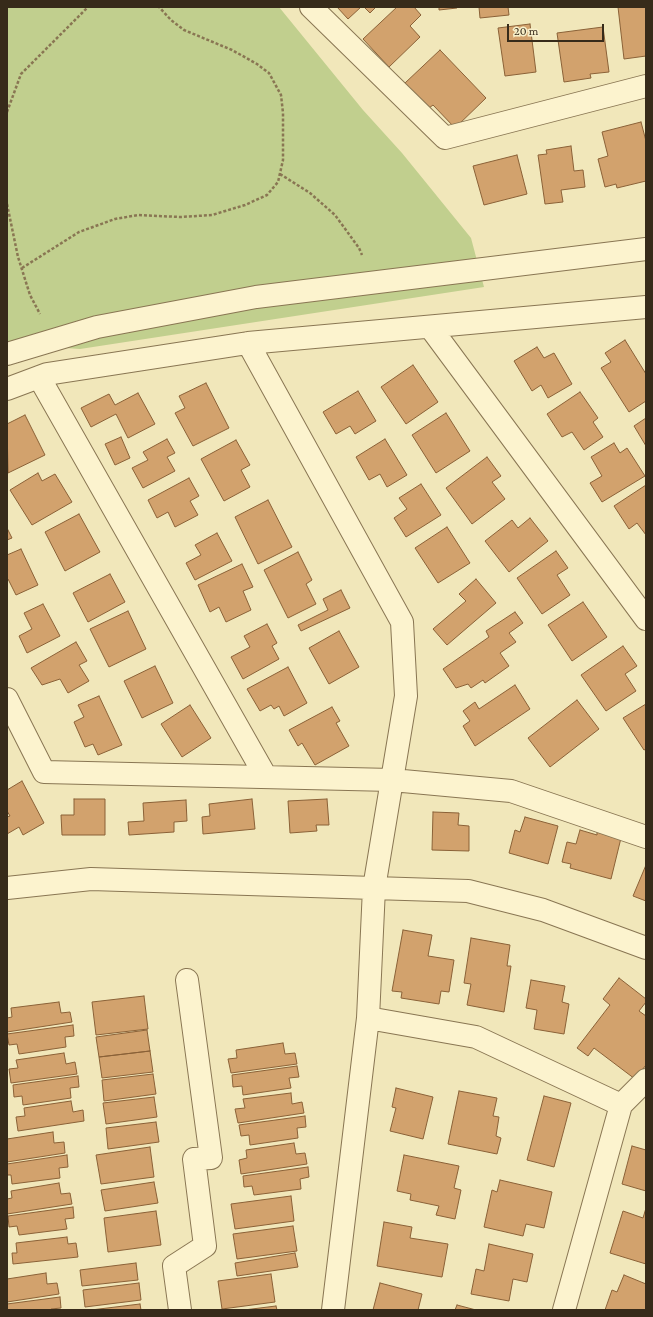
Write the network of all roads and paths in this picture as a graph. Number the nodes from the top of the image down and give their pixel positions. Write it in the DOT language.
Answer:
graph roads {
  1 [pos="88,7"];
  2 [pos="159,7"];
  3 [pos="311,7"];
  4 [pos="646,86"];
  5 [pos="9,103"];
  6 [pos="7,112"];
  7 [pos="280,174"];
  8 [pos="7,204"];
  9 [pos="646,250"];
  10 [pos="22,268"];
  11 [pos="375,283"];
  12 [pos="646,307"];
  13 [pos="430,327"];
  14 [pos="53,340"];
  15 [pos="248,343"];
  16 [pos="7,354"];
  17 [pos="39,377"];
  18 [pos="7,389"];
  19 [pos="646,619"];
  20 [pos="7,699"];
  21 [pos="266,777"];
  22 [pos="392,780"];
  23 [pos="646,837"];
  24 [pos="7,888"];
  25 [pos="374,888"];
  26 [pos="646,948"];
  27 [pos="187,980"];
  28 [pos="368,1018"];
  29 [pos="646,1080"];
  30 [pos="621,1105"];
  31 [pos="180,1310"];
  32 [pos="333,1310"];
  33 [pos="564,1310"];
  1 -- 5 [label="path"];
  2 -- 7 [label="path"];
  3 -- 4 [label="street"];
  5 -- 6 [label="path"];
  7 -- 10 [label="path"];
  7 -- 11 [label="path"];
  8 -- 10 [label="path"];
  9 -- 11 [label="street"];
  10 -- 14 [label="path"];
  11 -- 14 [label="street"];
  12 -- 13 [label="street"];
  13 -- 15 [label="street"];
  13 -- 19 [label="street"];
  14 -- 16 [label="street"];
  15 -- 17 [label="street"];
  15 -- 22 [label="street"];
  17 -- 18 [label="street"];
  17 -- 21 [label="street"];
  20 -- 21 [label="street"];
  21 -- 22 [label="street"];
  22 -- 23 [label="street"];
  22 -- 25 [label="street"];
  24 -- 25 [label="street"];
  25 -- 26 [label="street"];
  25 -- 28 [label="street"];
  27 -- 31 [label="street"];
  28 -- 30 [label="street"];
  28 -- 32 [label="street"];
  29 -- 30 [label="street"];
  30 -- 33 [label="street"];
}
